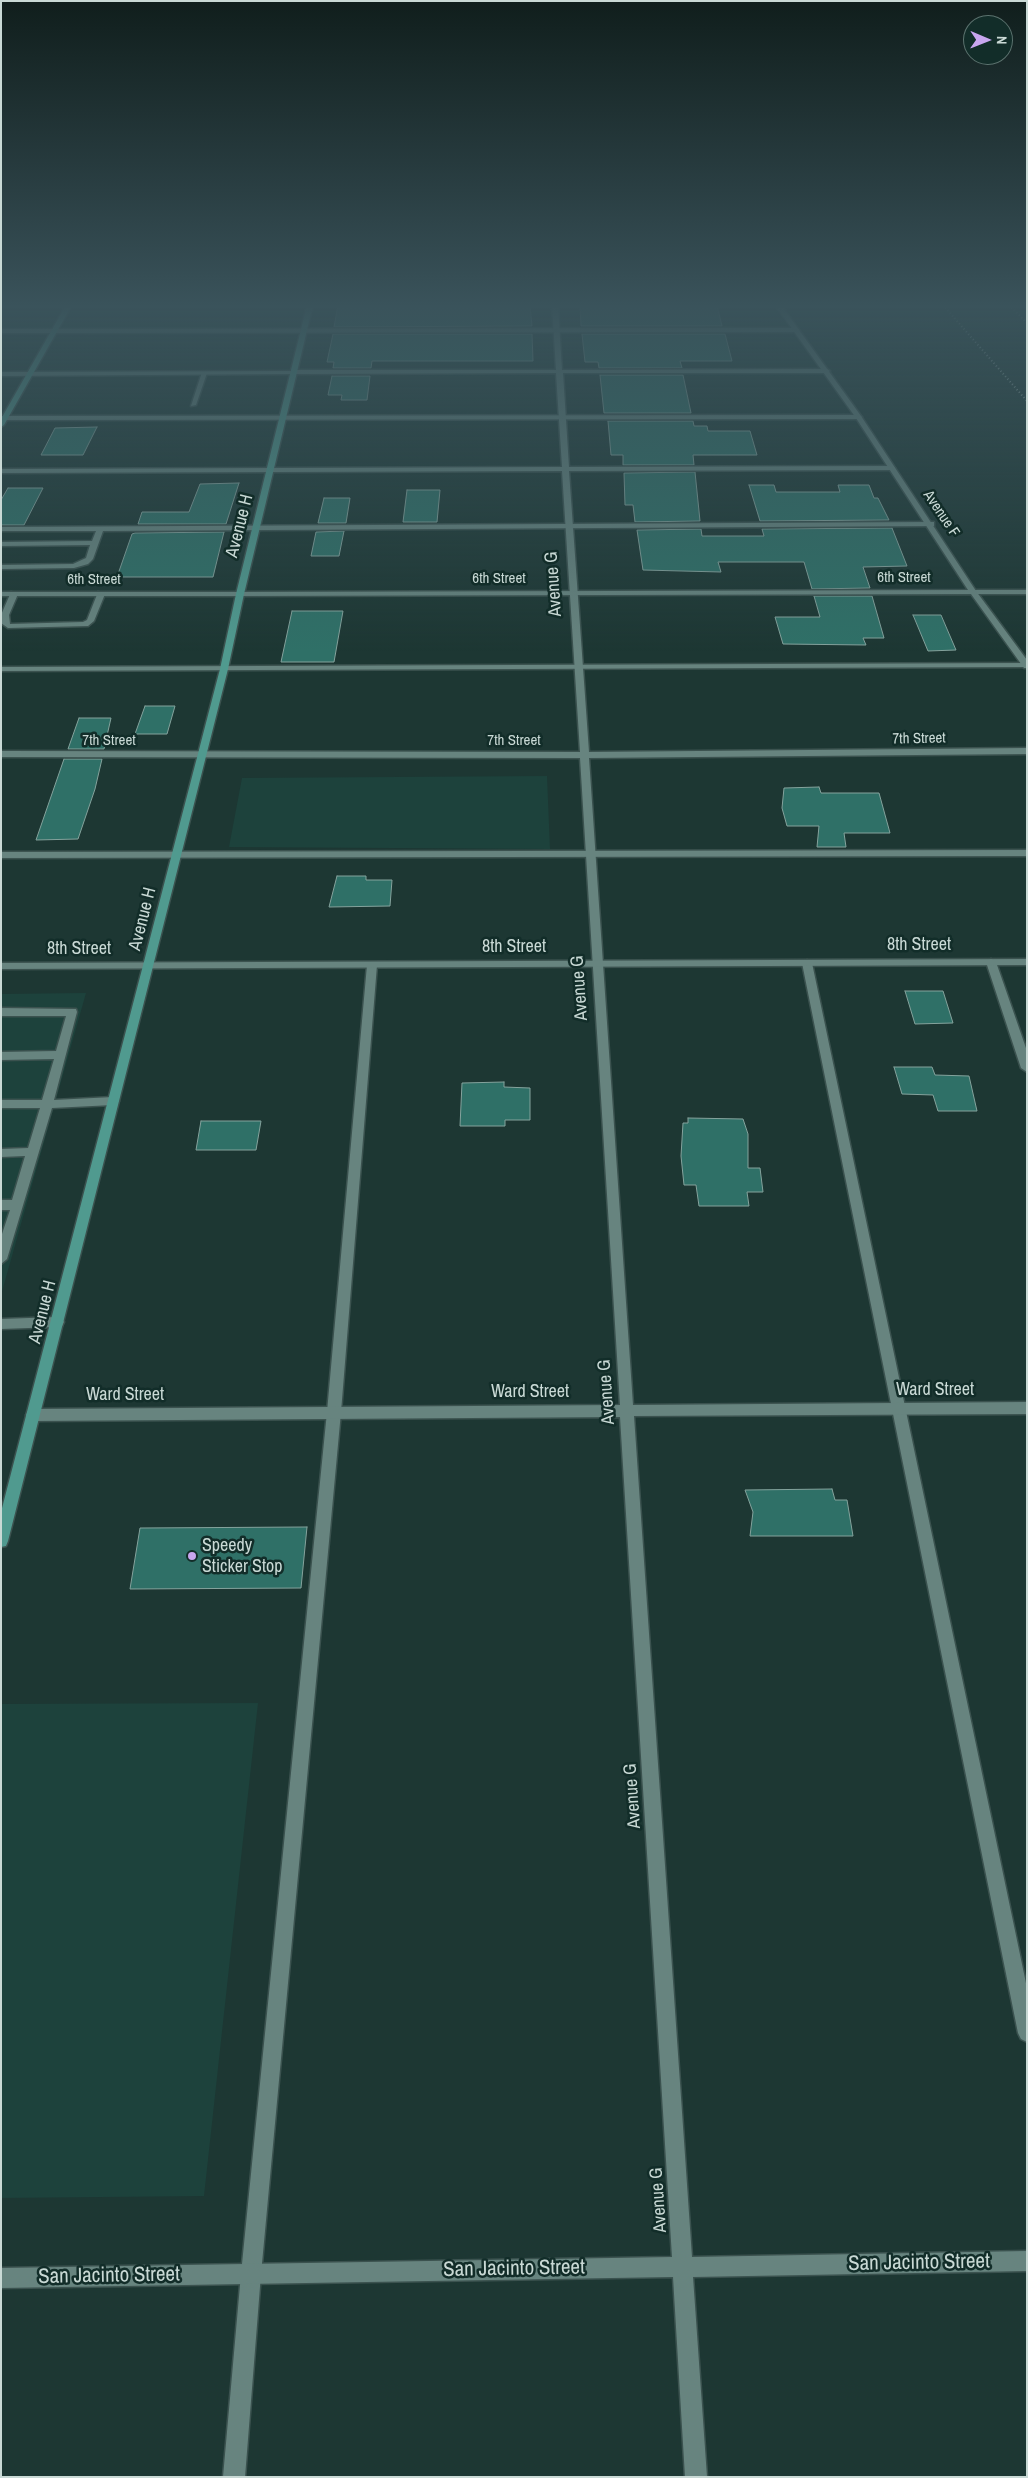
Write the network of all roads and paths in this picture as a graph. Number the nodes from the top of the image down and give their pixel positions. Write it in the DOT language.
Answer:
graph roads {
  1 [pos="282,421"];
  2 [pos="562,421"];
  3 [pos="861,421"];
  4 [pos="892,468"];
  5 [pos="565,469"];
  6 [pos="271,470"];
  7 [pos="1,471"];
  8 [pos="931,524"];
  9 [pos="569,526"];
  10 [pos="257,528"];
  11 [pos="1,529"];
  12 [pos="100,529"];
  13 [pos="94,543"];
  14 [pos="1,544"];
  15 [pos="1,566"];
  16 [pos="973,592"];
  17 [pos="1027,592"];
  18 [pos="573,593"];
  19 [pos="1,594"];
  20 [pos="14,594"];
  21 [pos="101,594"];
  22 [pos="240,594"];
  23 [pos="1026,665"];
  24 [pos="578,667"];
  25 [pos="224,669"];
  26 [pos="1,670"];
  27 [pos="1027,751"];
  28 [pos="1,754"];
  29 [pos="202,754"];
  30 [pos="584,756"];
  31 [pos="1027,853"];
  32 [pos="177,854"];
  33 [pos="590,854"];
  34 [pos="1,855"];
  35 [pos="991,962"];
  36 [pos="1027,962"];
  37 [pos="807,963"];
  38 [pos="598,964"];
  39 [pos="372,965"];
  40 [pos="1,966"];
  41 [pos="148,966"];
  42 [pos="1,1012"];
  43 [pos="60,1055"];
  44 [pos="1,1056"];
  45 [pos="1027,1068"];
  46 [pos="114,1101"];
  47 [pos="1,1104"];
  48 [pos="47,1104"];
  49 [pos="33,1152"];
  50 [pos="1,1153"];
  51 [pos="1,1205"];
  52 [pos="17,1205"];
  53 [pos="1,1260"];
  54 [pos="57,1322"];
  55 [pos="1,1324"];
  56 [pos="1027,1408"];
  57 [pos="898,1409"];
  58 [pos="626,1410"];
  59 [pos="334,1412"];
  60 [pos="33,1415"];
  61 [pos="1,1541"];
  62 [pos="1027,2034"];
  63 [pos="1027,2261"];
  64 [pos="682,2266"];
  65 [pos="251,2274"];
  66 [pos="1,2278"];
  67 [pos="234,2477"];
  68 [pos="696,2477"];
  1 -- 6 [label="main road, Avenue H"];
  2 -- 5 [label="street, Avenue G"];
  3 -- 4 [label="street, Avenue F"];
  4 -- 5 [label="street"];
  4 -- 8 [label="street, Avenue F"];
  5 -- 6 [label="street"];
  5 -- 9 [label="street, Avenue G"];
  6 -- 7 [label="street"];
  6 -- 10 [label="main road, Avenue H"];
  8 -- 9 [label="street"];
  8 -- 16 [label="street, Avenue F"];
  9 -- 10 [label="street"];
  9 -- 18 [label="street, Avenue G"];
  10 -- 12 [label="street"];
  10 -- 22 [label="main road, Avenue H"];
  11 -- 12 [label="street"];
  12 -- 13 [label="street"];
  13 -- 14 [label="street"];
  13 -- 15 [label="street"];
  16 -- 17 [label="street, 6th Street"];
  16 -- 18 [label="street, 6th Street"];
  16 -- 23 [label="street, Avenue F"];
  18 -- 22 [label="street, 6th Street"];
  18 -- 24 [label="street, Avenue G"];
  19 -- 20 [label="street, 6th Street"];
  20 -- 21 [label="street, 6th Street"];
  20 -- 21 [label="street"];
  21 -- 22 [label="street, 6th Street"];
  22 -- 25 [label="main road, Avenue H"];
  23 -- 24 [label="street"];
  24 -- 25 [label="street"];
  24 -- 30 [label="street, Avenue G"];
  25 -- 26 [label="street"];
  25 -- 29 [label="main road, Avenue H"];
  27 -- 30 [label="street, 7th Street"];
  28 -- 29 [label="street, 7th Street"];
  29 -- 30 [label="street, 7th Street"];
  29 -- 32 [label="main road, Avenue H"];
  30 -- 33 [label="street, Avenue G"];
  31 -- 33 [label="street"];
  32 -- 33 [label="street"];
  32 -- 34 [label="street"];
  32 -- 41 [label="main road, Avenue H"];
  33 -- 38 [label="street, Avenue G"];
  35 -- 36 [label="street, 8th Street"];
  35 -- 37 [label="street, 8th Street"];
  35 -- 45 [label="street"];
  37 -- 38 [label="street, 8th Street"];
  37 -- 57 [label="street"];
  38 -- 39 [label="street, 8th Street"];
  38 -- 58 [label="street, Avenue G"];
  39 -- 41 [label="street, 8th Street"];
  39 -- 59 [label="street"];
  40 -- 41 [label="street, 8th Street"];
  41 -- 46 [label="main road, Avenue H"];
  42 -- 43 [label="street"];
  43 -- 44 [label="street"];
  43 -- 48 [label="street"];
  46 -- 48 [label="street"];
  46 -- 54 [label="main road, Avenue H"];
  47 -- 48 [label="street"];
  48 -- 49 [label="street"];
  49 -- 50 [label="street"];
  49 -- 52 [label="street"];
  51 -- 52 [label="street"];
  52 -- 53 [label="street"];
  54 -- 55 [label="street"];
  54 -- 60 [label="main road, Avenue H"];
  56 -- 57 [label="street, Ward Street"];
  57 -- 58 [label="street, Ward Street"];
  57 -- 62 [label="street"];
  58 -- 59 [label="street, Ward Street"];
  58 -- 64 [label="street, Avenue G"];
  59 -- 60 [label="street, Ward Street"];
  59 -- 65 [label="street"];
  60 -- 61 [label="main road, Avenue H"];
  63 -- 64 [label="street, San Jacinto Street"];
  64 -- 65 [label="street, San Jacinto Street"];
  64 -- 68 [label="street, Avenue G"];
  65 -- 66 [label="street, San Jacinto Street"];
  65 -- 67 [label="street"];
}
